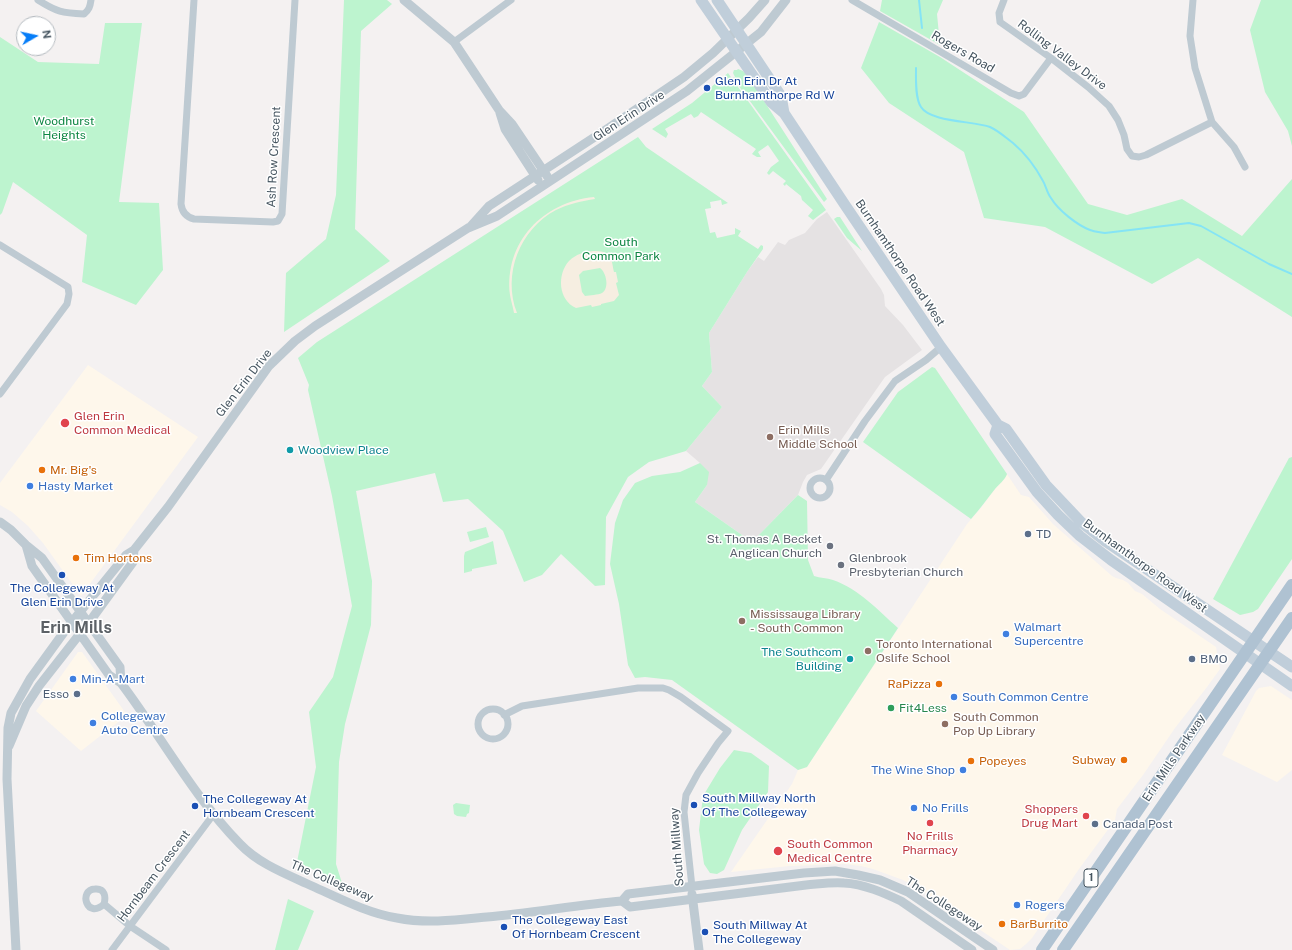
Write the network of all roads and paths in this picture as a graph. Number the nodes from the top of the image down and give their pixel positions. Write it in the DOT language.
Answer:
graph roads {
  1 [pos="38,0"];
  2 [pos="91,0"];
  3 [pos="194,0"];
  4 [pos="295,0"];
  5 [pos="404,0"];
  6 [pos="511,0"];
  7 [pos="701,0"];
  8 [pos="717,0"];
  9 [pos="765,0"];
  10 [pos="786,0"];
  11 [pos="852,0"];
  12 [pos="1004,0"];
  13 [pos="1193,0"];
  14 [pos="737,30"];
  15 [pos="728,39"];
  16 [pos="454,42"];
  17 [pos="746,44"];
  18 [pos="737,52"];
  19 [pos="1051,58"];
  20 [pos="499,110"];
  21 [pos="784,113"];
  22 [pos="1212,122"];
  23 [pos="1245,167"];
  24 [pos="544,171"];
  25 [pos="535,176"];
  26 [pos="551,182"];
  27 [pos="542,187"];
  28 [pos="468,228"];
  29 [pos="0,245"];
  30 [pos="941,347"];
  31 [pos="0,394"];
  32 [pos="998,425"];
  33 [pos="826,480"];
  34 [pos="0,522"];
  35 [pos="26,545"];
  36 [pos="134,550"];
  37 [pos="1292,585"];
  38 [pos="80,612"];
  39 [pos="1292,618"];
  40 [pos="72,622"];
  41 [pos="88,623"];
  42 [pos="80,634"];
  43 [pos="1254,641"];
  44 [pos="1269,651"];
  45 [pos="1245,653"];
  46 [pos="1260,664"];
  47 [pos="1292,667"];
  48 [pos="121,683"];
  49 [pos="1292,686"];
  50 [pos="504,715"];
  51 [pos="8,747"];
  52 [pos="213,814"];
  53 [pos="692,887"];
  54 [pos="693,899"];
  55 [pos="622,901"];
  56 [pos="104,904"];
  57 [pos="130,926"];
  58 [pos="16,950"];
  59 [pos="112,950"];
  60 [pos="166,950"];
  61 [pos="699,950"];
  62 [pos="972,950"];
  63 [pos="993,950"];
  64 [pos="1042,950"];
  65 [pos="1063,950"];
  1 -- 2 [label="street"];
  3 -- 4 [label="street, Ash Row Crescent"];
  5 -- 16 [label="street"];
  6 -- 16 [label="street"];
  7 -- 15 [label="main road, Burnhamthorpe Road West"];
  8 -- 14 [label="main road, Burnhamthorpe Road West"];
  9 -- 14 [label="street, Glen Erin Drive"];
  10 -- 17 [label="street, Glen Erin Drive"];
  11 -- 19 [label="street, Rogers Road"];
  12 -- 19 [label="street, Rolling Valley Drive"];
  13 -- 22 [label="street"];
  14 -- 15 [label="street, Glen Erin Drive"];
  14 -- 17 [label="main road, Burnhamthorpe Road West"];
  15 -- 18 [label="main road, Burnhamthorpe Road West"];
  15 -- 24 [label="street, Glen Erin Drive"];
  16 -- 20 [label="street"];
  17 -- 18 [label="street, Glen Erin Drive"];
  17 -- 21 [label="main road, Burnhamthorpe Road West"];
  18 -- 21 [label="main road, Burnhamthorpe Road West"];
  18 -- 26 [label="street, Glen Erin Drive"];
  19 -- 22 [label="street, Rolling Valley Drive"];
  20 -- 24 [label="street"];
  20 -- 25 [label="street"];
  21 -- 30 [label="main road, Burnhamthorpe Road West"];
  22 -- 23 [label="street"];
  24 -- 25 [label="street, Glen Erin Drive"];
  24 -- 26 [label="street"];
  25 -- 27 [label="street"];
  25 -- 28 [label="street, Glen Erin Drive"];
  26 -- 27 [label="street, Glen Erin Drive"];
  27 -- 28 [label="street, Glen Erin Drive"];
  28 -- 36 [label="street, Glen Erin Drive"];
  29 -- 31 [label="street"];
  30 -- 32 [label="main road, Burnhamthorpe Road West"];
  30 -- 33 [label="street"];
  32 -- 43 [label="main road, Burnhamthorpe Road West"];
  32 -- 45 [label="main road, Burnhamthorpe Road West"];
  34 -- 35 [label="street, The Collegeway"];
  35 -- 38 [label="street, The Collegeway"];
  35 -- 40 [label="street, The Collegeway"];
  36 -- 38 [label="street, Glen Erin Drive"];
  36 -- 41 [label="street, Glen Erin Drive"];
  37 -- 43 [label="main road, Erin Mills Parkway / 1"];
  38 -- 40 [label="street, Glen Erin Drive"];
  38 -- 41 [label="street, The Collegeway"];
  39 -- 44 [label="main road, Erin Mills Parkway / 1"];
  40 -- 42 [label="street, The Collegeway"];
  40 -- 51 [label="street, Glen Erin Drive"];
  41 -- 42 [label="street, Glen Erin Drive"];
  41 -- 48 [label="street, The Collegeway"];
  42 -- 48 [label="street, The Collegeway"];
  42 -- 51 [label="street, Glen Erin Drive"];
  43 -- 44 [label="main road, Burnhamthorpe Road West"];
  43 -- 45 [label="main road, Erin Mills Parkway / 1"];
  44 -- 46 [label="main road, Erin Mills Parkway / 1"];
  44 -- 47 [label="main road, Burnhamthorpe Road West"];
  45 -- 46 [label="main road, Burnhamthorpe Road West"];
  45 -- 64 [label="main road, Erin Mills Parkway / 1"];
  46 -- 49 [label="main road, Burnhamthorpe Road West"];
  46 -- 65 [label="main road, Erin Mills Parkway / 1"];
  48 -- 52 [label="street, The Collegeway"];
  50 -- 50 [label="street"];
  50 -- 53 [label="street, South Millway"];
  51 -- 58 [label="street, Glen Erin Drive"];
  52 -- 55 [label="street, The Collegeway"];
  52 -- 57 [label="street, Hornbeam Crescent"];
  53 -- 54 [label="street, South Millway"];
  53 -- 55 [label="street, The Collegeway"];
  53 -- 63 [label="street, The Collegeway"];
  54 -- 55 [label="street, The Collegeway"];
  54 -- 61 [label="street, South Millway"];
  54 -- 62 [label="street, The Collegeway"];
  56 -- 57 [label="street"];
  57 -- 59 [label="street, Hornbeam Crescent"];
  57 -- 60 [label="street"];
}
